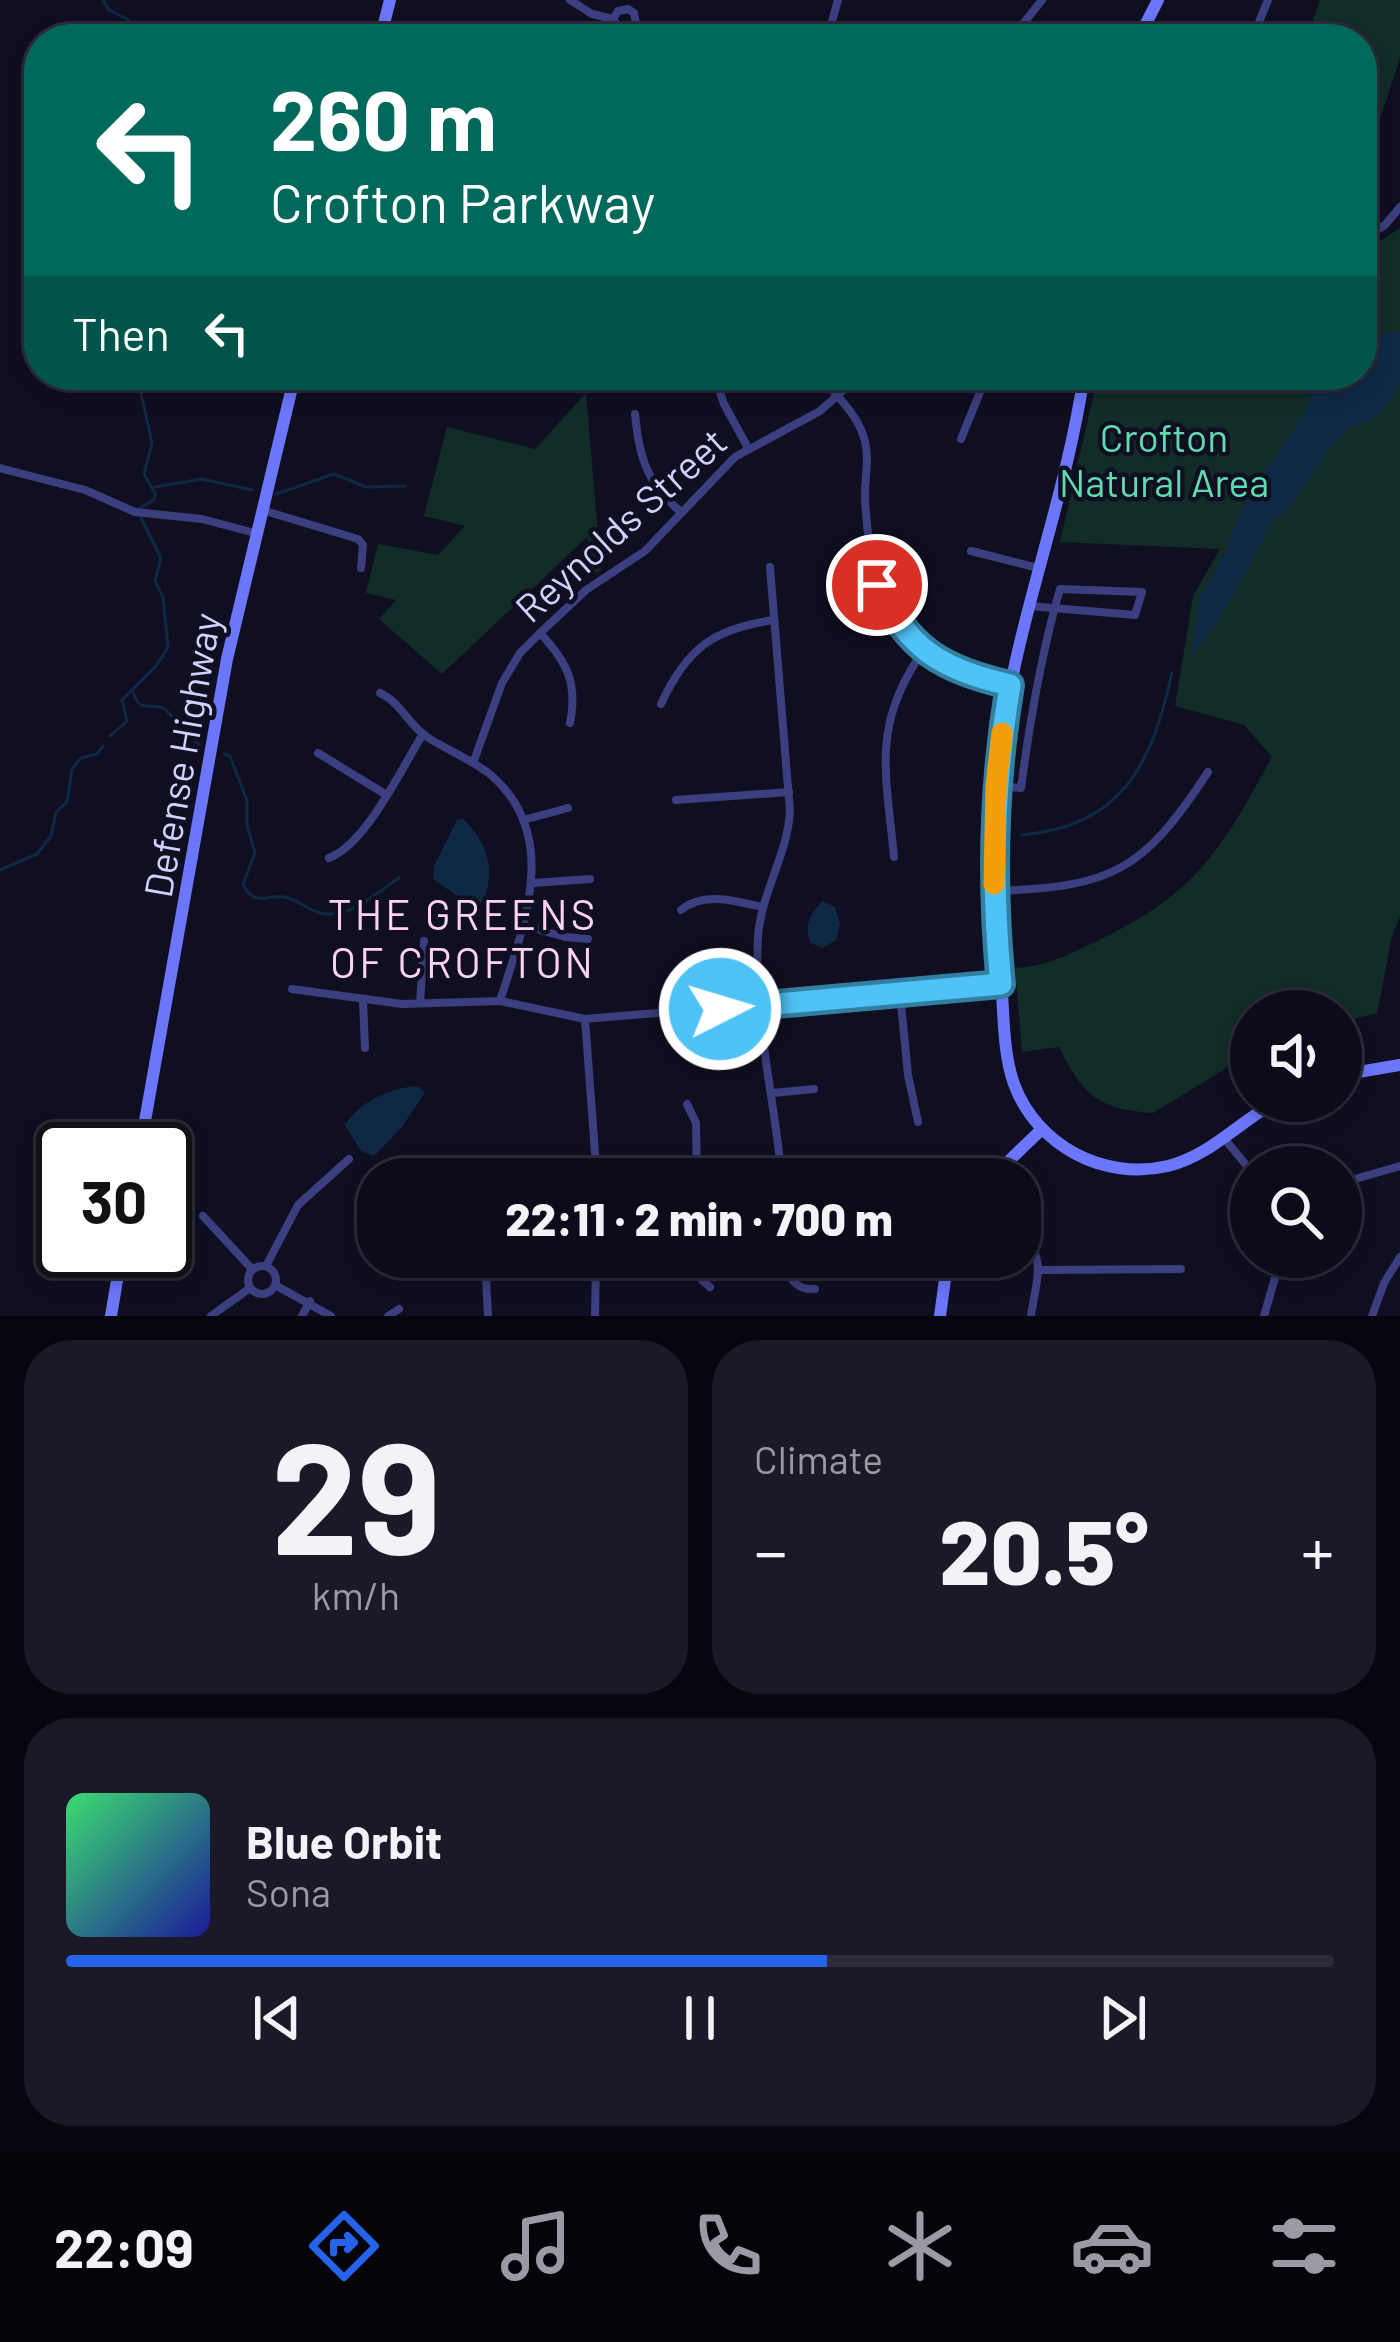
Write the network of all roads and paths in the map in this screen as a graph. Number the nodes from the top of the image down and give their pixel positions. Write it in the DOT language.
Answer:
graph roads {
  1 [pos="570,0"];
  2 [pos="1042,0"];
  3 [pos="614,19"];
  4 [pos="1024,24"];
  5 [pos="1400,207"];
  6 [pos="1377,230"];
  7 [pos="291,390"];
  8 [pos="720,390"];
  9 [pos="832,390"];
  10 [pos="846,390"];
  11 [pos="981,390"];
  12 [pos="1080,390"];
  13 [pos="838,398"];
  14 [pos="635,414"];
  15 [pos="961,439"];
  16 [pos="748,448"];
  17 [pos="0,468"];
  18 [pos="261,509"];
  19 [pos="681,512"];
  20 [pos="254,533"];
  21 [pos="971,551"];
  22 [pos="770,567"];
  23 [pos="361,568"];
  24 [pos="1038,568"];
  25 [pos="1028,605"];
  26 [pos="1053,610"];
  27 [pos="774,620"];
  28 [pos="540,633"];
  29 [pos="923,651"];
  30 [pos="1010,685"];
  31 [pos="380,693"];
  32 [pos="661,704"];
  33 [pos="570,723"];
  34 [pos="423,734"];
  35 [pos="318,752"];
  36 [pos="473,763"];
  37 [pos="1208,772"];
  38 [pos="996,786"];
  39 [pos="789,792"];
  40 [pos="385,794"];
  41 [pos="676,800"];
  42 [pos="568,808"];
  43 [pos="523,820"];
  44 [pos="894,857"];
  45 [pos="329,858"];
  46 [pos="590,879"];
  47 [pos="533,883"];
  48 [pos="994,891"];
  49 [pos="762,907"];
  50 [pos="680,910"];
  51 [pos="523,925"];
  52 [pos="589,939"];
  53 [pos="424,941"];
  54 [pos="1001,984"];
  55 [pos="292,989"];
  56 [pos="900,993"];
  57 [pos="364,1001"];
  58 [pos="500,1001"];
  59 [pos="420,1004"];
  60 [pos="762,1005"];
  61 [pos="585,1019"];
  62 [pos="364,1048"];
  63 [pos="1400,1065"];
  64 [pos="1362,1071"];
  65 [pos="814,1089"];
  66 [pos="773,1093"];
  67 [pos="687,1104"];
  68 [pos="145,1122"];
  69 [pos="918,1122"];
  70 [pos="1246,1122"];
  71 [pos="1042,1130"];
  72 [pos="1223,1137"];
  73 [pos="1230,1146"];
  74 [pos="595,1158"];
  75 [pos="697,1158"];
  76 [pos="779,1158"];
  77 [pos="1012,1158"];
  78 [pos="349,1159"];
  79 [pos="1400,1166"];
  80 [pos="1362,1177"];
  81 [pos="203,1216"];
  82 [pos="1400,1257"];
  83 [pos="266,1266"];
  84 [pos="252,1269"];
  85 [pos="1181,1269"];
  86 [pos="1041,1270"];
  87 [pos="117,1278"];
  88 [pos="486,1278"];
  89 [pos="596,1278"];
  90 [pos="701,1278"];
  91 [pos="791,1278"];
  92 [pos="945,1278"];
  93 [pos="1038,1278"];
  94 [pos="1275,1278"];
  95 [pos="275,1286"];
  96 [pos="710,1287"];
  97 [pos="250,1288"];
  98 [pos="815,1289"];
  99 [pos="310,1301"];
  100 [pos="399,1310"];
  101 [pos="111,1316"];
  102 [pos="212,1316"];
  103 [pos="302,1316"];
  104 [pos="331,1316"];
  105 [pos="388,1316"];
  106 [pos="488,1316"];
  107 [pos="596,1316"];
  108 [pos="940,1316"];
  109 [pos="1031,1316"];
  110 [pos="1264,1316"];
  111 [pos="1372,1316"];
  1 -- 3 [label="street"];
  2 -- 4 [label="street"];
  5 -- 6 [label="street"];
  7 -- 18 [label="street, Defense Highway"];
  8 -- 16 [label="street"];
  9 -- 13 [label="street"];
  10 -- 13 [label="street, Reynolds Street"];
  11 -- 15 [label="street"];
  12 -- 24 [label="street"];
  13 -- 16 [label="street, Reynolds Street"];
  13 -- 29 [label="street"];
  14 -- 19 [label="street"];
  16 -- 19 [label="street, Reynolds Street"];
  17 -- 20 [label="street"];
  18 -- 20 [label="street, Defense Highway"];
  18 -- 23 [label="street"];
  19 -- 28 [label="street, Reynolds Street"];
  20 -- 68 [label="street, Defense Highway"];
  21 -- 24 [label="street"];
  22 -- 27 [label="street"];
  24 -- 25 [label="street"];
  25 -- 26 [label="street"];
  25 -- 30 [label="street"];
  26 -- 26 [label="street"];
  26 -- 38 [label="street"];
  27 -- 32 [label="street"];
  27 -- 39 [label="street"];
  28 -- 33 [label="street"];
  28 -- 36 [label="street, Reynolds Street"];
  29 -- 30 [label="street"];
  29 -- 44 [label="street"];
  30 -- 38 [label="street"];
  31 -- 34 [label="street"];
  34 -- 36 [label="street"];
  34 -- 40 [label="street"];
  35 -- 40 [label="street"];
  36 -- 43 [label="street"];
  37 -- 48 [label="street"];
  38 -- 48 [label="street"];
  39 -- 41 [label="street"];
  39 -- 49 [label="street"];
  40 -- 45 [label="street"];
  42 -- 43 [label="street"];
  43 -- 47 [label="street"];
  46 -- 47 [label="street"];
  47 -- 51 [label="street"];
  48 -- 54 [label="street"];
  49 -- 50 [label="street"];
  49 -- 60 [label="street"];
  51 -- 52 [label="street"];
  51 -- 58 [label="street"];
  53 -- 59 [label="street"];
  54 -- 56 [label="street"];
  54 -- 71 [label="street"];
  55 -- 57 [label="street"];
  56 -- 60 [label="street"];
  56 -- 69 [label="street"];
  57 -- 59 [label="street"];
  57 -- 62 [label="street"];
  58 -- 59 [label="street"];
  58 -- 61 [label="street"];
  60 -- 61 [label="street"];
  60 -- 66 [label="street"];
  61 -- 74 [label="street"];
  63 -- 64 [label="street"];
  65 -- 66 [label="street"];
  66 -- 76 [label="street"];
  67 -- 75 [label="street"];
  70 -- 72 [label="street"];
  71 -- 72 [label="street"];
  71 -- 77 [label="street"];
  72 -- 73 [label="street"];
  78 -- 83 [label="street"];
  79 -- 80 [label="street"];
  81 -- 84 [label="street"];
  82 -- 111 [label="street"];
  83 -- 84 [label="street"];
  83 -- 95 [label="street"];
  84 -- 97 [label="street"];
  85 -- 86 [label="street"];
  87 -- 101 [label="street"];
  88 -- 106 [label="street"];
  89 -- 107 [label="street"];
  90 -- 96 [label="street"];
  91 -- 98 [label="street"];
  92 -- 108 [label="street"];
  93 -- 109 [label="street"];
  94 -- 110 [label="street"];
  95 -- 97 [label="street"];
  95 -- 99 [label="street"];
  97 -- 102 [label="street"];
  99 -- 103 [label="street"];
  99 -- 104 [label="street"];
  100 -- 105 [label="street"];
}
